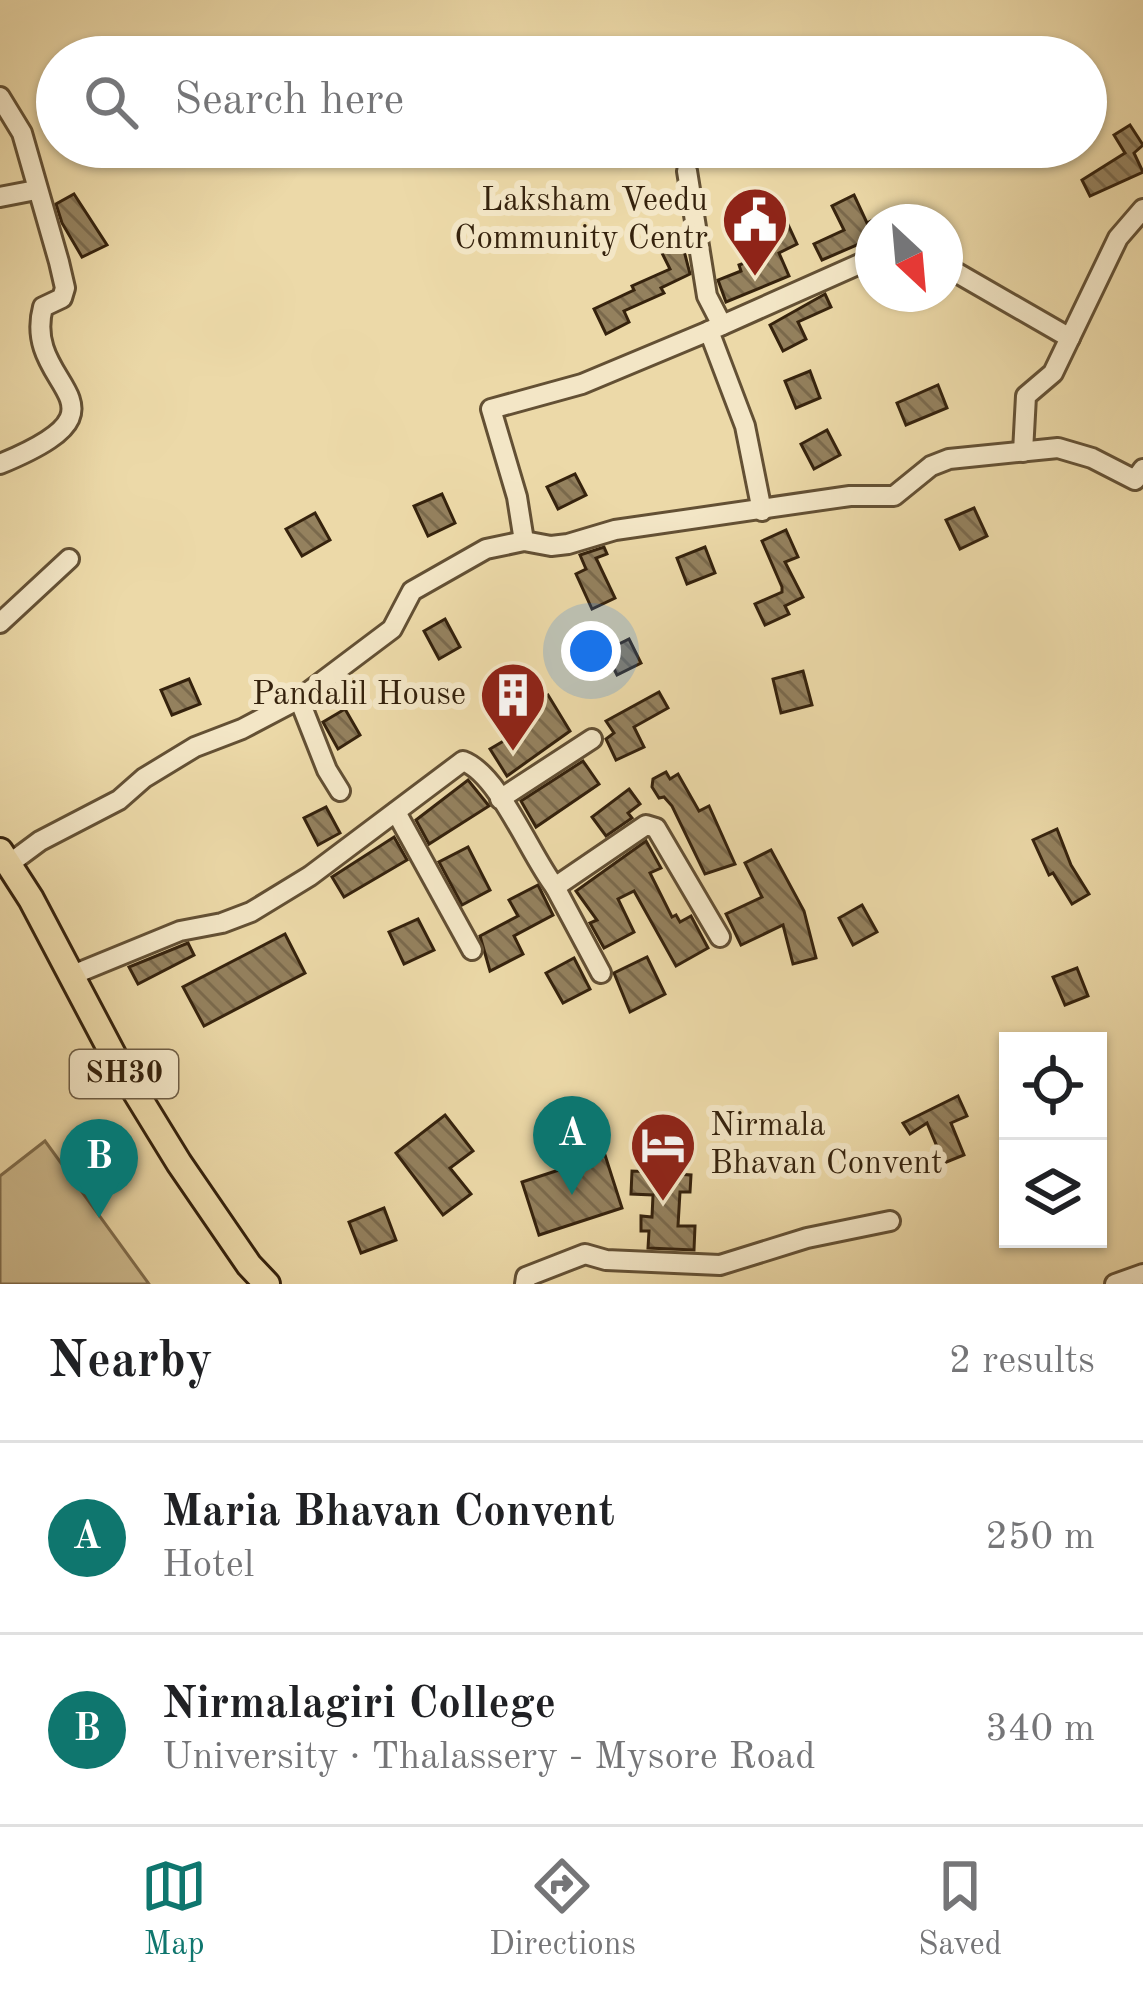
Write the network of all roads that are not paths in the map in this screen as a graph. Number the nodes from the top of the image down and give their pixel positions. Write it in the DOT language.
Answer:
graph roads {
  1 [pos="0,97"];
  2 [pos="687,170"];
  3 [pos="36,190"];
  4 [pos="0,197"];
  5 [pos="1143,209"];
  6 [pos="855,266"];
  7 [pos="963,276"];
  8 [pos="715,328"];
  9 [pos="1070,338"];
  10 [pos="1023,452"];
  11 [pos="0,464"];
  12 [pos="1143,469"];
  13 [pos="762,511"];
  14 [pos="524,541"];
  15 [pos="69,559"];
  16 [pos="0,623"];
  17 [pos="299,699"];
  18 [pos="592,739"];
  19 [pos="340,791"];
  20 [pos="500,799"];
  21 [pos="396,812"];
  22 [pos="4,858"];
  23 [pos="555,887"];
  24 [pos="719,937"];
  25 [pos="472,950"];
  26 [pos="601,973"];
  27 [pos="70,976"];
  28 [pos="890,1221"];
  29 [pos="1143,1274"];
  30 [pos="267,1284"];
  31 [pos="525,1284"];
  32 [pos="1115,1284"];
  1 -- 3 [label="street"];
  2 -- 8 [label="street"];
  3 -- 4 [label="street"];
  3 -- 11 [label="street"];
  5 -- 9 [label="street"];
  6 -- 8 [label="street"];
  7 -- 9 [label="street"];
  8 -- 13 [label="street"];
  8 -- 14 [label="street"];
  9 -- 10 [label="street"];
  10 -- 12 [label="street"];
  10 -- 13 [label="street"];
  13 -- 14 [label="street"];
  14 -- 17 [label="street"];
  15 -- 16 [label="street"];
  17 -- 19 [label="street"];
  17 -- 22 [label="street"];
  18 -- 20 [label="street"];
  20 -- 21 [label="street"];
  20 -- 23 [label="street"];
  21 -- 25 [label="street"];
  21 -- 27 [label="street"];
  22 -- 27 [label="main road, SH30"];
  23 -- 24 [label="street"];
  23 -- 26 [label="street"];
  27 -- 30 [label="main road, SH30"];
  28 -- 31 [label="street"];
  29 -- 32 [label="street"];
}
